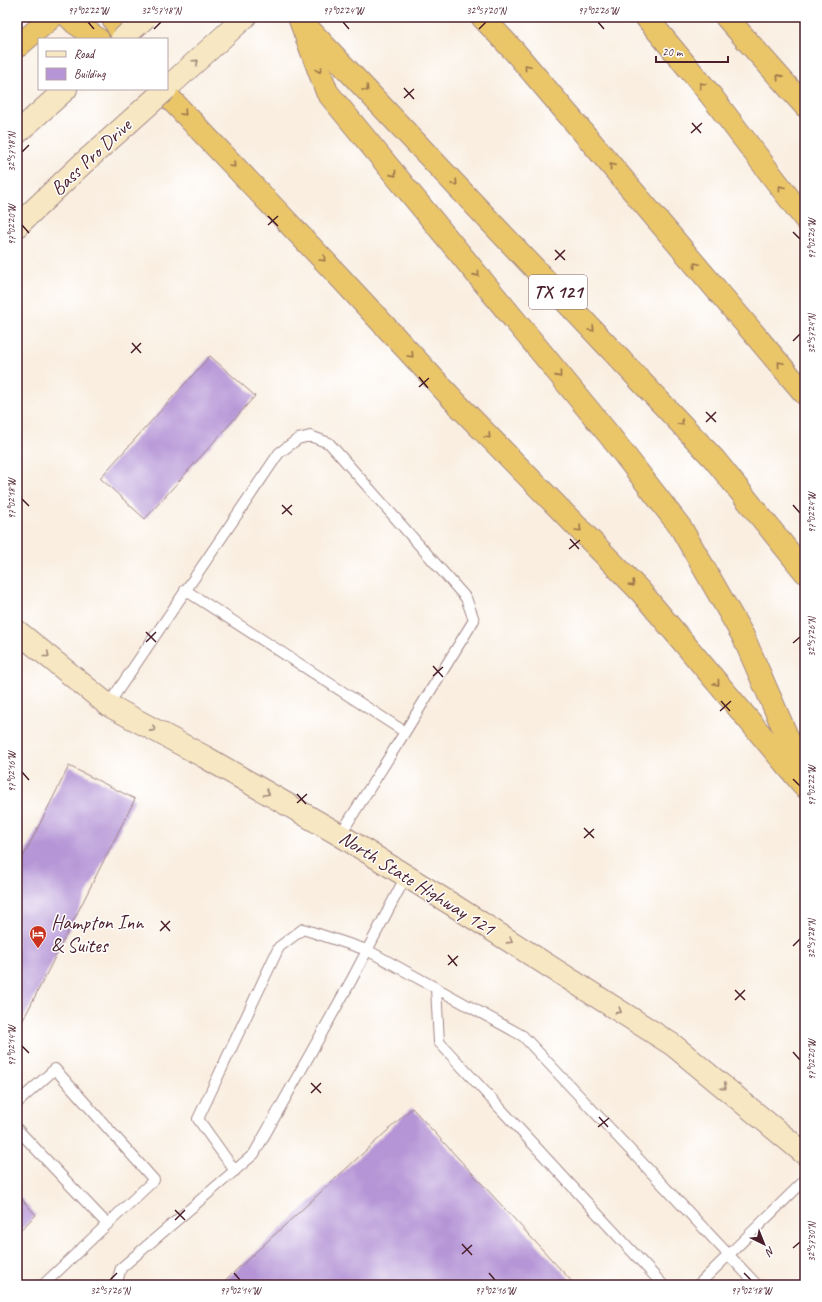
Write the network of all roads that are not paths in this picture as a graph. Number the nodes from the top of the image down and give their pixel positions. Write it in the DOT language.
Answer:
graph roads {
  1 [pos="112,17"];
  2 [pos="146,17"];
  3 [pos="245,17"];
  4 [pos="482,17"];
  5 [pos="646,17"];
  6 [pos="726,17"];
  7 [pos="57,18"];
  8 [pos="299,18"];
  9 [pos="97,38"];
  10 [pos="122,38"];
  11 [pos="124,38"];
  12 [pos="17,47"];
  13 [pos="168,86"];
  14 [pos="65,90"];
  15 [pos="162,90"];
  16 [pos="164,90"];
  17 [pos="805,106"];
  18 [pos="17,133"];
  19 [pos="805,219"];
  20 [pos="17,226"];
  21 [pos="805,394"];
  22 [pos="805,572"];
  23 [pos="185,590"];
  24 [pos="21,641"];
  25 [pos="108,705"];
  26 [pos="405,732"];
  27 [pos="805,778"];
  28 [pos="805,787"];
  29 [pos="340,835"];
  30 [pos="406,876"];
  31 [pos="367,950"];
  32 [pos="436,988"];
  33 [pos="17,1103"];
  34 [pos="17,1129"];
  35 [pos="805,1154"];
  36 [pos="234,1171"];
  37 [pos="805,1180"];
  38 [pos="107,1224"];
  39 [pos="729,1256"];
  40 [pos="43,1285"];
  41 [pos="116,1285"];
  42 [pos="663,1285"];
  43 [pos="698,1285"];
  44 [pos="757,1285"];
  1 -- 10 [label="highway"];
  2 -- 11 [label="main road, bridge"];
  13 -- 3 [label="main road, Bass Pro Drive, one-way"];
  21 -- 4 [label="highway, one-way"];
  19 -- 5 [label="highway, one-way"];
  17 -- 6 [label="highway, one-way"];
  7 -- 9 [label="highway"];
  7 -- 12 [label="highway"];
  8 -- 22 [label="highway, TX 121, one-way"];
  8 -- 27 [label="highway, one-way"];
  14 -- 18 [label="main road"];
  15 -- 28 [label="highway, one-way"];
  16 -- 20 [label="main road, Bass Pro Drive, bridge"];
  23 -- 25 [label="lane"];
  23 -- 26 [label="lane"];
  23 -- 26 [label="lane"];
  24 -- 25 [label="main road, North State Highway 121, one-way"];
  25 -- 29 [label="main road, North State Highway 121, one-way"];
  26 -- 29 [label="lane"];
  29 -- 30 [label="main road, North State Highway 121"];
  30 -- 31 [label="lane"];
  30 -- 35 [label="main road, North State Highway 121, one-way"];
  31 -- 32 [label="lane"];
  31 -- 36 [label="lane"];
  31 -- 36 [label="lane"];
  32 -- 39 [label="lane"];
  32 -- 42 [label="lane"];
  33 -- 38 [label="lane"];
  34 -- 38 [label="lane"];
  36 -- 41 [label="lane"];
  37 -- 39 [label="lane"];
  38 -- 40 [label="lane"];
  39 -- 43 [label="lane"];
  39 -- 44 [label="lane"];
}
